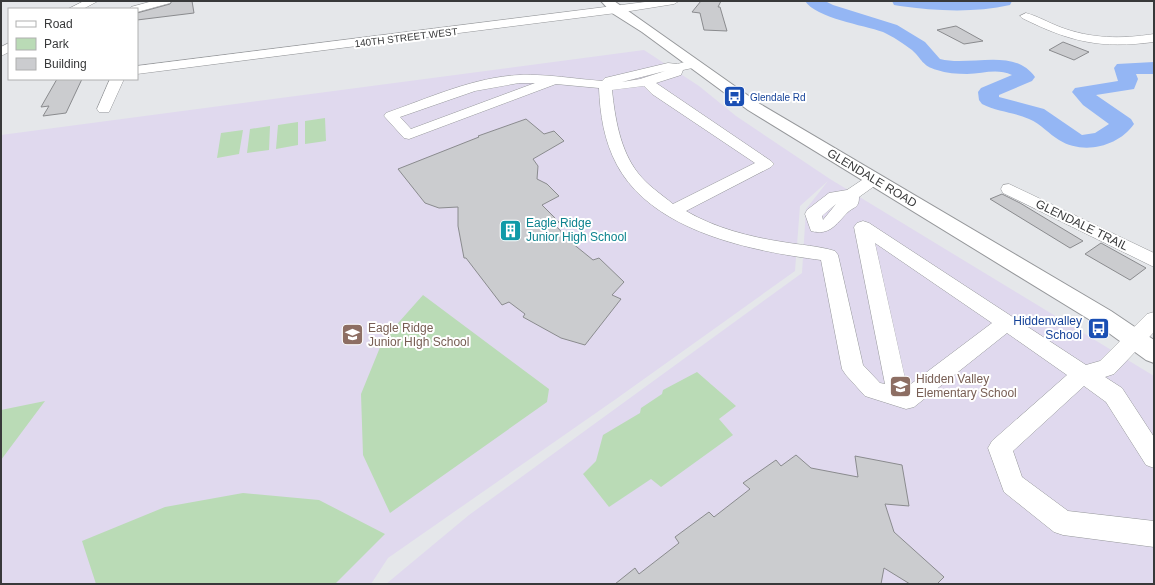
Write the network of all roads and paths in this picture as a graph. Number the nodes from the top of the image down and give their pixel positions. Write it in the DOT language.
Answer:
graph roads {
  1 [pos="93,1"];
  2 [pos="162,1"];
  3 [pos="607,1"];
  4 [pos="674,1"];
  5 [pos="623,6"];
  6 [pos="76,8"];
  7 [pos="138,8"];
  8 [pos="1026,16"];
  9 [pos="1154,38"];
  10 [pos="694,64"];
  11 [pos="677,68"];
  12 [pos="138,70"];
  13 [pos="117,80"];
  14 [pos="553,81"];
  15 [pos="646,81"];
  16 [pos="605,86"];
  17 [pos="104,109"];
  18 [pos="874,179"];
  19 [pos="1009,189"];
  20 [pos="851,195"];
  21 [pos="673,211"];
  22 [pos="840,212"];
  23 [pos="817,227"];
  24 [pos="863,227"];
  25 [pos="829,255"];
  26 [pos="1154,261"];
  27 [pos="1007,323"];
  28 [pos="1144,333"];
  29 [pos="1154,353"];
  30 [pos="1083,374"];
  31 [pos="898,397"];
  32 [pos="1154,457"];
  33 [pos="1154,534"];
  1 -- 6 [label="street"];
  2 -- 7 [label="street"];
  3 -- 5 [label="main road, GLENDALE ROAD"];
  4 -- 5 [label="street, 140TH STREET WEST"];
  5 -- 10 [label="main road, GLENDALE ROAD"];
  5 -- 12 [label="street, 140TH STREET WEST"];
  8 -- 9 [label="street"];
  10 -- 11 [label="street"];
  10 -- 18 [label="main road, GLENDALE ROAD"];
  11 -- 15 [label="street"];
  11 -- 16 [label="street"];
  13 -- 17 [label="street"];
  14 -- 14 [label="street"];
  14 -- 16 [label="street"];
  15 -- 16 [label="street"];
  15 -- 21 [label="street"];
  16 -- 21 [label="street"];
  18 -- 20 [label="street"];
  18 -- 28 [label="main road, GLENDALE ROAD"];
  19 -- 26 [label="street, GLENDALE TRAIL"];
  20 -- 22 [label="street"];
  20 -- 23 [label="street"];
  21 -- 25 [label="street"];
  22 -- 23 [label="street"];
  22 -- 24 [label="street"];
  23 -- 25 [label="street"];
  24 -- 27 [label="street"];
  24 -- 31 [label="street"];
  25 -- 31 [label="street"];
  27 -- 30 [label="street"];
  27 -- 31 [label="street"];
  28 -- 29 [label="main road, GLENDALE ROAD"];
  28 -- 30 [label="street"];
  30 -- 32 [label="street"];
  30 -- 33 [label="street"];
}
